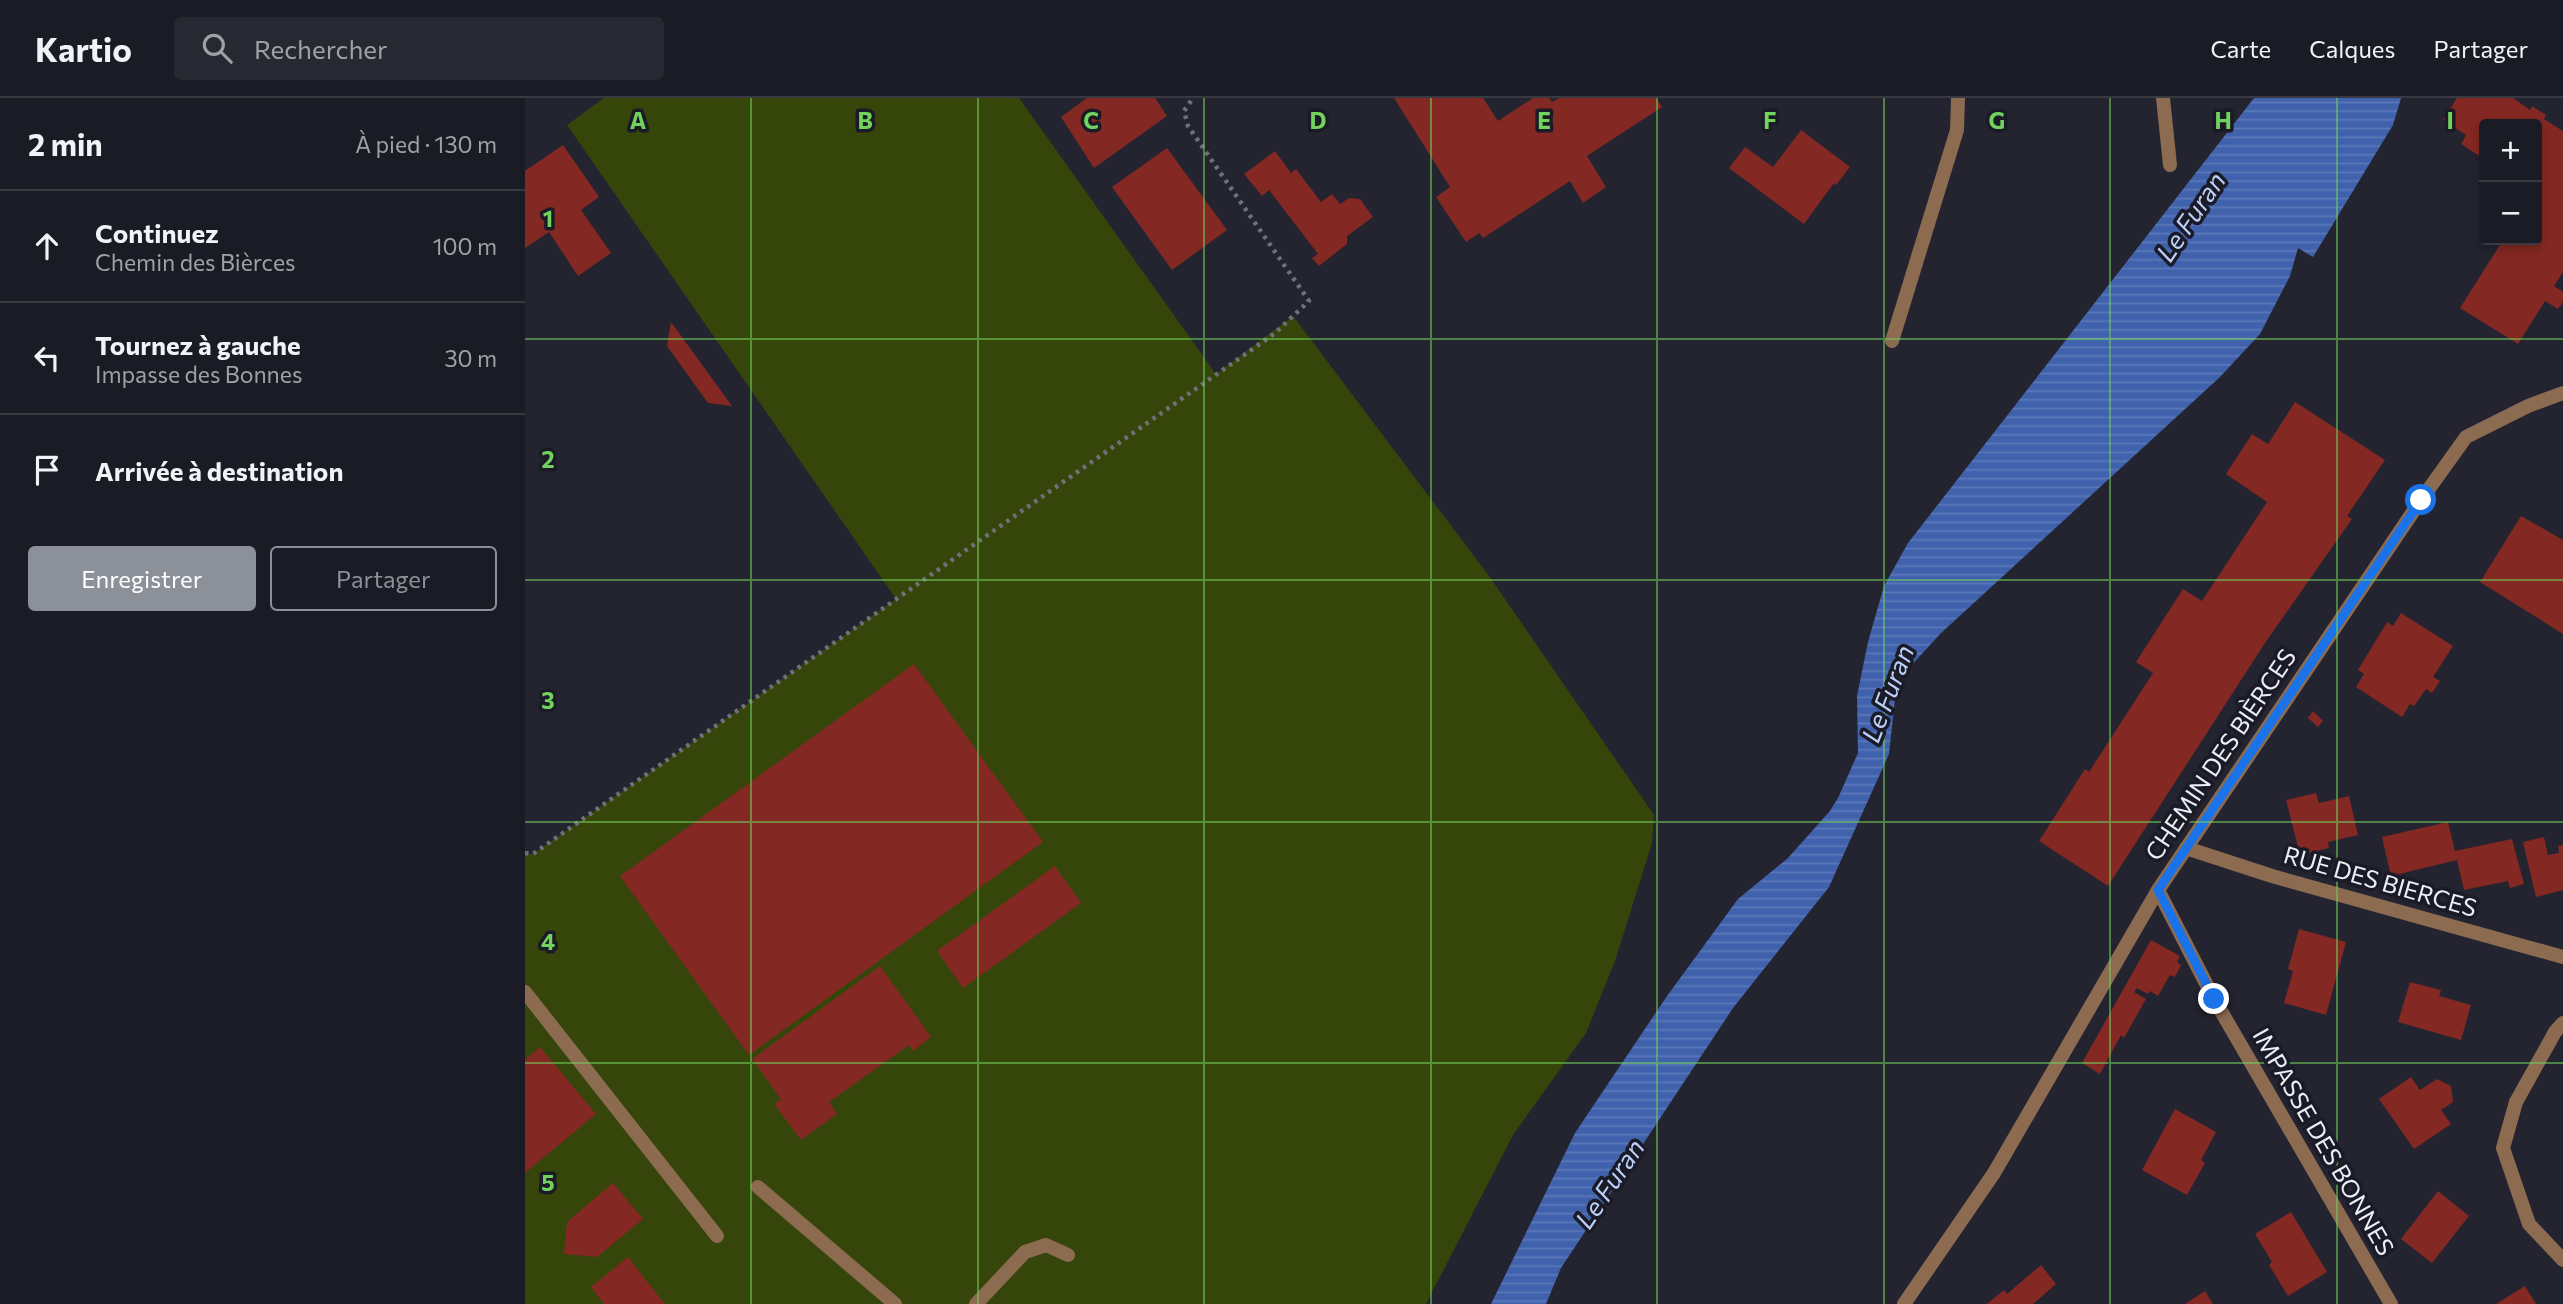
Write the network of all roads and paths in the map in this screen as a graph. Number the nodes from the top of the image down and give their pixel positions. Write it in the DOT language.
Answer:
graph roads {
  1 [pos="1193,98"];
  2 [pos="1958,98"];
  3 [pos="2163,98"];
  4 [pos="2170,165"];
  5 [pos="1892,341"];
  6 [pos="2563,393"];
  7 [pos="2186,848"];
  8 [pos="525,853"];
  9 [pos="2158,890"];
  10 [pos="2563,957"];
  11 [pos="525,992"];
  12 [pos="2563,1023"];
  13 [pos="758,1187"];
  14 [pos="717,1236"];
  15 [pos="1067,1255"];
  16 [pos="2563,1260"];
  17 [pos="895,1304"];
  18 [pos="976,1304"];
  19 [pos="1904,1304"];
  20 [pos="2391,1304"];
  1 -- 8 [label="path"];
  2 -- 5 [label="street"];
  3 -- 4 [label="street"];
  6 -- 7 [label="street, CHEMIN DES BIÈRCES"];
  7 -- 9 [label="street, CHEMIN DES BIÈRCES"];
  7 -- 10 [label="street, RUE DES BIERCES"];
  9 -- 19 [label="street, CHEMIN DES BIÈRCES"];
  9 -- 20 [label="street, IMPASSE DES BONNES"];
  11 -- 14 [label="street"];
  12 -- 16 [label="street"];
  13 -- 17 [label="street"];
  15 -- 18 [label="street"];
}
